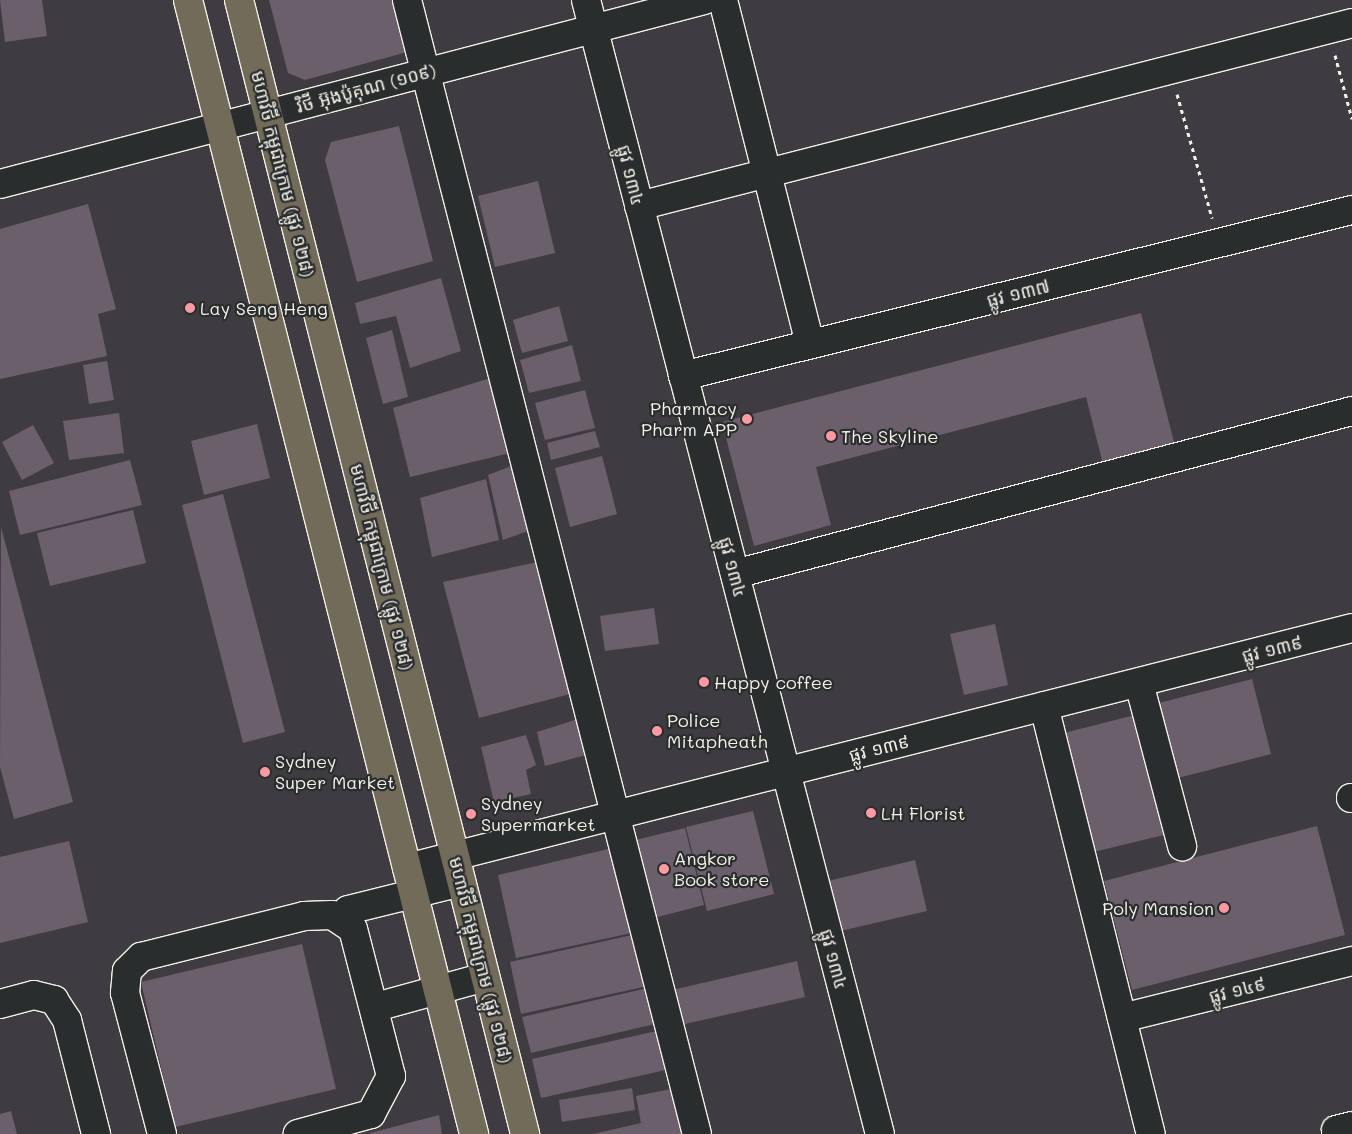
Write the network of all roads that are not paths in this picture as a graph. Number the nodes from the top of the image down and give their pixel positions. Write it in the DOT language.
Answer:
graph roads {
  1 [pos="188,0"];
  2 [pos="239,0"];
  3 [pos="407,0"];
  4 [pos="586,0"];
  5 [pos="704,0"];
  6 [pos="723,0"];
  7 [pos="1340,26"];
  8 [pos="594,29"];
  9 [pos="425,73"];
  10 [pos="268,114"];
  11 [pos="220,126"];
  12 [pos="767,173"];
  13 [pos="0,184"];
  14 [pos="639,206"];
  15 [pos="1352,210"];
  16 [pos="810,344"];
  17 [pos="683,376"];
  18 [pos="1352,411"];
  19 [pos="735,574"];
  20 [pos="1352,628"];
  21 [pos="1138,682"];
  22 [pos="1044,706"];
  23 [pos="786,772"];
  24 [pos="616,815"];
  25 [pos="1182,846"];
  26 [pos="458,869"];
  27 [pos="410,881"];
  28 [pos="343,919"];
  29 [pos="1352,962"];
  30 [pos="485,977"];
  31 [pos="437,990"];
  32 [pos="0,1004"];
  33 [pos="376,1007"];
  34 [pos="1122,1018"];
  35 [pos="96,1134"];
  36 [pos="162,1134"];
  37 [pos="298,1134"];
  38 [pos="474,1134"];
  39 [pos="525,1134"];
  40 [pos="697,1134"];
  41 [pos="880,1134"];
  42 [pos="1151,1134"];
  1 -- 11 [label="main road"];
  2 -- 10 [label="main road, មហាវិថី កម្ពុជាក្រោម (ផ្លូវ ១២៨)"];
  3 -- 9 [label="street"];
  4 -- 8 [label="street, ផ្លូវ ១៣៤"];
  5 -- 8 [label="street, វិថី អ៊ុងប៉ូគុណ (១០៩)"];
  6 -- 12 [label="street"];
  7 -- 12 [label="street"];
  8 -- 9 [label="street, វិថី អ៊ុងប៉ូគុណ (១០៩)"];
  8 -- 14 [label="street, ផ្លូវ ១៣៤"];
  9 -- 10 [label="street, វិថី អ៊ុងប៉ូគុណ (១០៩)"];
  9 -- 24 [label="street"];
  10 -- 11 [label="street, វិថី អ៊ុងប៉ូគុណ (១០៩)"];
  10 -- 26 [label="main road, មហាវិថី កម្ពុជាក្រោម (ផ្លូវ ១២៨)"];
  11 -- 13 [label="street, វិថី អ៊ុងប៉ូគុណ (១០៩)"];
  11 -- 27 [label="main road"];
  12 -- 14 [label="street"];
  12 -- 16 [label="street"];
  14 -- 17 [label="street, ផ្លូវ ១៣៤"];
  15 -- 16 [label="street, ផ្លូវ ១៣៧"];
  16 -- 17 [label="street, ផ្លូវ ១៣៧"];
  17 -- 19 [label="street, ផ្លូវ ១៣៤"];
  18 -- 19 [label="street"];
  19 -- 23 [label="street, ផ្លូវ ១៣៤"];
  20 -- 21 [label="street, ផ្លូវ ១៣៩"];
  21 -- 22 [label="street, ផ្លូវ ១៣៩"];
  21 -- 25 [label="street"];
  22 -- 23 [label="street, ផ្លូវ ១៣៩"];
  22 -- 34 [label="street"];
  23 -- 24 [label="street, ផ្លូវ ១៣៩"];
  23 -- 41 [label="street, ផ្លូវ ១៣៤"];
  24 -- 26 [label="street, ផ្លូវ ១៣៩"];
  24 -- 40 [label="street"];
  26 -- 27 [label="street, ផ្លូវ ១៣៩"];
  26 -- 30 [label="main road, មហាវិថី កម្ពុជាក្រោម (ផ្លូវ ១២៨)"];
  27 -- 28 [label="street, ផ្លូវ ១៣៩"];
  27 -- 31 [label="main road"];
  28 -- 33 [label="street"];
  28 -- 36 [label="street"];
  29 -- 34 [label="street, ផ្លូវ ១៤៩"];
  30 -- 31 [label="street"];
  30 -- 39 [label="main road, មហាវិថី កម្ពុជាក្រោម (ផ្លូវ ១២៨)"];
  31 -- 33 [label="street"];
  31 -- 38 [label="main road"];
  32 -- 35 [label="street"];
  33 -- 37 [label="street"];
  34 -- 42 [label="street"];
}
